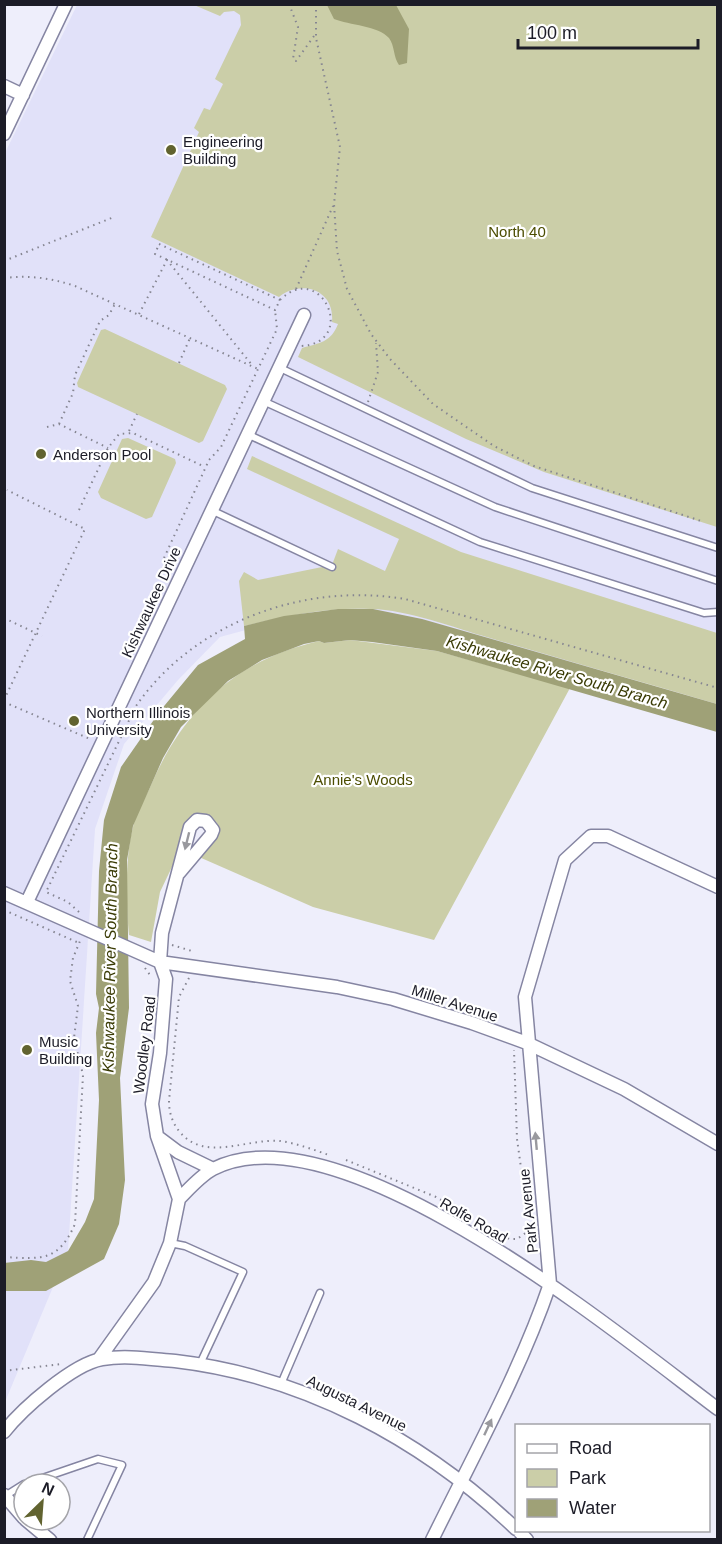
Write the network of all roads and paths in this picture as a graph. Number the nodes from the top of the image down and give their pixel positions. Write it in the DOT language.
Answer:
graph roads {
  1 [pos="66,4"];
  2 [pos="289,4"];
  3 [pos="316,4"];
  4 [pos="315,34"];
  5 [pos="4,86"];
  6 [pos="23,94"];
  7 [pos="4,134"];
  8 [pos="334,204"];
  9 [pos="114,217"];
  10 [pos="167,260"];
  11 [pos="4,261"];
  12 [pos="4,278"];
  13 [pos="295,290"];
  14 [pos="115,304"];
  15 [pos="275,310"];
  16 [pos="139,315"];
  17 [pos="304,315"];
  18 [pos="190,338"];
  19 [pos="376,340"];
  20 [pos="179,363"];
  21 [pos="254,367"];
  22 [pos="278,367"];
  23 [pos="258,369"];
  24 [pos="262,400"];
  25 [pos="364,409"];
  26 [pos="137,414"];
  27 [pos="59,424"];
  28 [pos="47,427"];
  29 [pos="128,432"];
  30 [pos="246,434"];
  31 [pos="108,448"];
  32 [pos="205,467"];
  33 [pos="7,490"];
  34 [pos="79,510"];
  35 [pos="210,510"];
  36 [pos="701,520"];
  37 [pos="717,548"];
  38 [pos="164,558"];
  39 [pos="332,567"];
  40 [pos="717,581"];
  41 [pos="717,612"];
  42 [pos="4,618"];
  43 [pos="36,633"];
  44 [pos="42,636"];
  45 [pos="717,688"];
  46 [pos="4,701"];
  47 [pos="100,743"];
  48 [pos="180,873"];
  49 [pos="717,887"];
  50 [pos="4,892"];
  51 [pos="27,902"];
  52 [pos="4,910"];
  53 [pos="86,929"];
  54 [pos="162,942"];
  55 [pos="79,943"];
  56 [pos="160,962"];
  57 [pos="191,966"];
  58 [pos="527,1043"];
  59 [pos="514,1049"];
  60 [pos="157,1136"];
  61 [pos="717,1144"];
  62 [pos="334,1157"];
  63 [pos="343,1160"];
  64 [pos="213,1169"];
  65 [pos="179,1199"];
  66 [pos="170,1243"];
  67 [pos="4,1257"];
  68 [pos="550,1284"];
  69 [pos="321,1293"];
  70 [pos="99,1359"];
  71 [pos="71,1363"];
  72 [pos="200,1364"];
  73 [pos="4,1371"];
  74 [pos="281,1384"];
  75 [pos="717,1409"];
  76 [pos="4,1432"];
  77 [pos="60,1472"];
  78 [pos="461,1479"];
  79 [pos="515,1528"];
  80 [pos="87,1539"];
  81 [pos="432,1539"];
  1 -- 6 [label="street"];
  2 -- 4 [label="path"];
  3 -- 4 [label="path"];
  4 -- 8 [label="path"];
  5 -- 6 [label="street"];
  6 -- 7 [label="street"];
  8 -- 13 [label="path"];
  8 -- 19 [label="path"];
  9 -- 11 [label="path"];
  10 -- 15 [label="path"];
  10 -- 15 [label="path"];
  10 -- 16 [label="path"];
  10 -- 21 [label="path"];
  12 -- 14 [label="path"];
  14 -- 16 [label="path"];
  14 -- 27 [label="path"];
  15 -- 23 [label="path"];
  16 -- 18 [label="path"];
  17 -- 22 [label="street, Kishwaukee Drive"];
  18 -- 20 [label="path"];
  18 -- 21 [label="path"];
  19 -- 25 [label="path"];
  19 -- 36 [label="path"];
  21 -- 23 [label="path"];
  22 -- 24 [label="street, Kishwaukee Drive"];
  22 -- 25 [label="lane"];
  23 -- 32 [label="path"];
  24 -- 30 [label="street, Kishwaukee Drive"];
  24 -- 40 [label="lane"];
  25 -- 37 [label="lane"];
  26 -- 29 [label="path"];
  27 -- 28 [label="path"];
  27 -- 31 [label="path"];
  29 -- 31 [label="path"];
  29 -- 32 [label="path"];
  30 -- 35 [label="street, Kishwaukee Drive"];
  30 -- 41 [label="lane"];
  31 -- 34 [label="path"];
  32 -- 38 [label="path"];
  33 -- 43 [label="path"];
  35 -- 39 [label="lane"];
  35 -- 47 [label="street, Kishwaukee Drive"];
  42 -- 43 [label="path"];
  43 -- 44 [label="path"];
  43 -- 46 [label="path"];
  45 -- 53 [label="path"];
  46 -- 47 [label="path"];
  47 -- 51 [label="street, Kishwaukee Drive"];
  48 -- 54 [label="street, Woodley Road"];
  49 -- 58 [label="street, Park Avenue"];
  50 -- 51 [label="street, Miller Avenue"];
  51 -- 53 [label="street, Miller Avenue"];
  52 -- 55 [label="path"];
  53 -- 55 [label="path"];
  53 -- 56 [label="street, Miller Avenue"];
  54 -- 56 [label="street, Woodley Road"];
  54 -- 57 [label="path"];
  55 -- 67 [label="path"];
  56 -- 57 [label="street, Miller Avenue"];
  56 -- 60 [label="street, Woodley Road"];
  57 -- 58 [label="street, Miller Avenue"];
  57 -- 62 [label="path"];
  58 -- 61 [label="street, Miller Avenue"];
  68 -- 58 [label="street, Park Avenue, one-way"];
  59 -- 63 [label="path"];
  60 -- 64 [label="street"];
  60 -- 65 [label="street, Woodley Road"];
  64 -- 65 [label="street, Rolfe Road"];
  64 -- 68 [label="street, Rolfe Road"];
  65 -- 66 [label="street"];
  66 -- 70 [label="street"];
  66 -- 72 [label="lane"];
  68 -- 75 [label="street, Rolfe Road"];
  78 -- 68 [label="street, Park Avenue, one-way"];
  69 -- 74 [label="lane"];
  70 -- 72 [label="street, Augusta Avenue"];
  70 -- 76 [label="street, Augusta Avenue"];
  71 -- 73 [label="path"];
  72 -- 74 [label="street, Augusta Avenue"];
  74 -- 78 [label="street, Augusta Avenue"];
  77 -- 80 [label="lane"];
  78 -- 79 [label="street, Augusta Avenue"];
  78 -- 81 [label="street, Park Avenue"];
}
